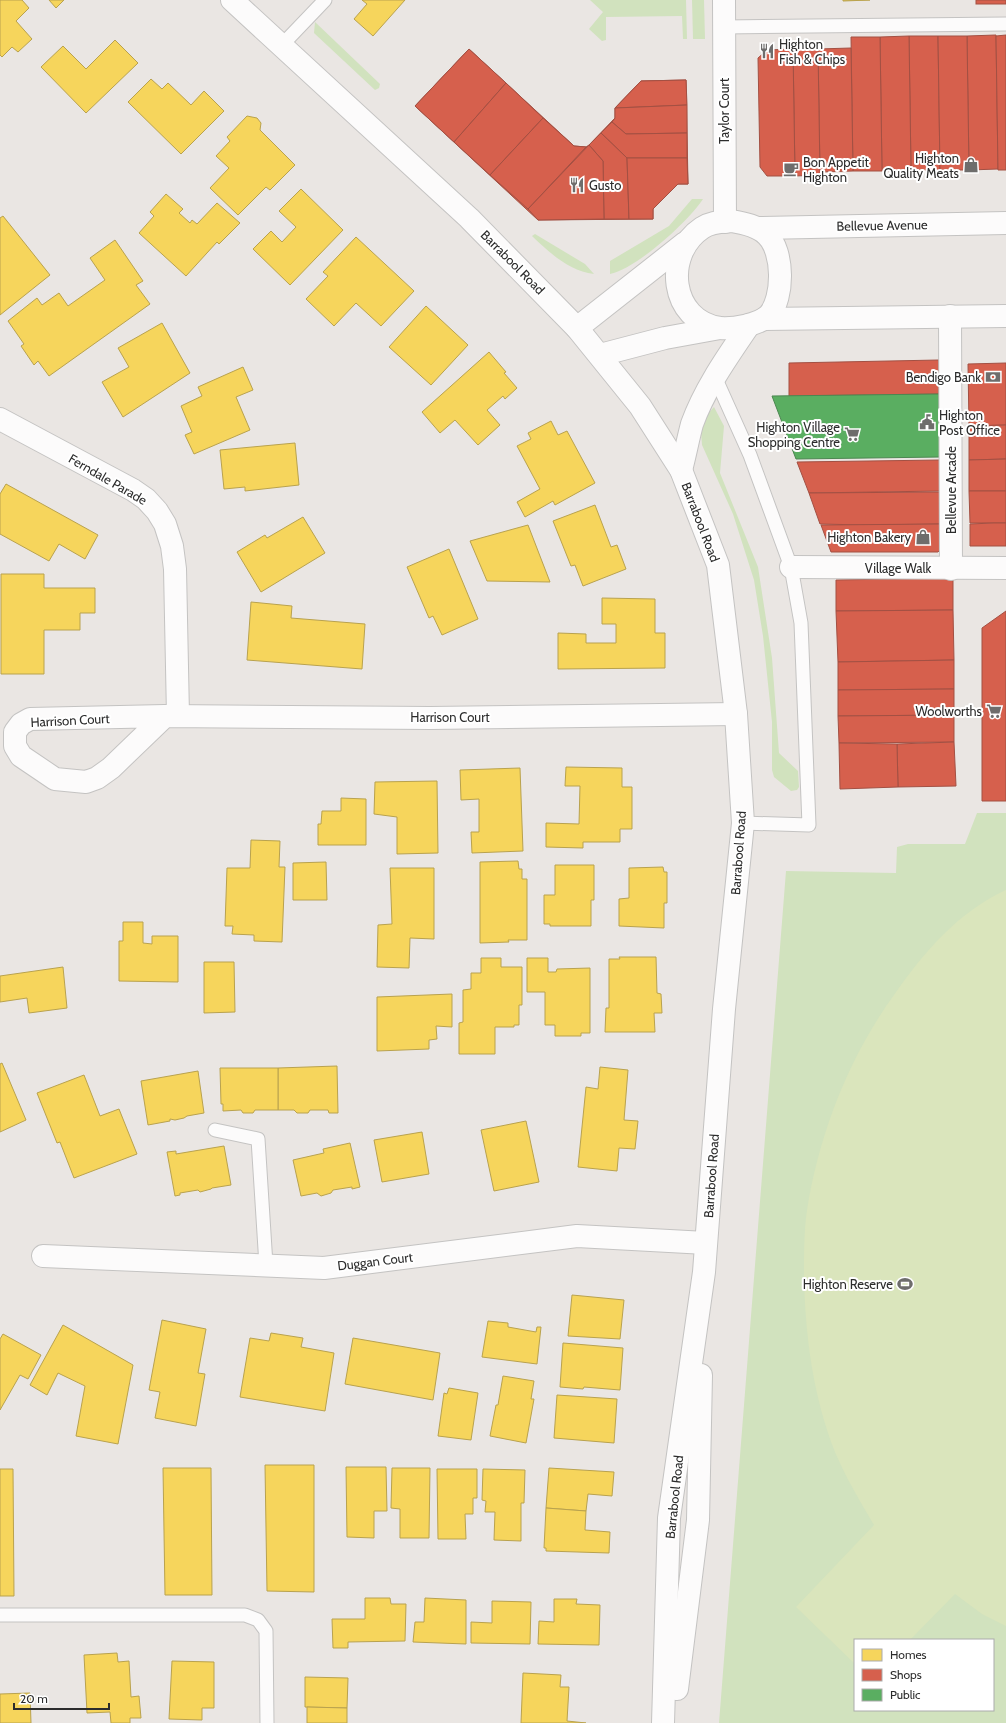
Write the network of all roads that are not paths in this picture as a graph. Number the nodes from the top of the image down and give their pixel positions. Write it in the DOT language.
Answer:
graph roads {
  1 [pos="232,0"];
  2 [pos="325,0"];
  3 [pos="724,0"];
  4 [pos="1006,24"];
  5 [pos="724,27"];
  6 [pos="282,45"];
  7 [pos="726,222"];
  8 [pos="1006,223"];
  9 [pos="758,228"];
  10 [pos="691,238"];
  11 [pos="950,316"];
  12 [pos="1006,316"];
  13 [pos="757,322"];
  14 [pos="577,328"];
  15 [pos="721,328"];
  16 [pos="600,354"];
  17 [pos="715,377"];
  18 [pos="0,418"];
  19 [pos="681,470"];
  20 [pos="791,567"];
  21 [pos="951,568"];
  22 [pos="1006,568"];
  23 [pos="736,714"];
  24 [pos="171,716"];
  25 [pos="743,823"];
  26 [pos="214,1130"];
  27 [pos="706,1243"];
  28 [pos="43,1256"];
  29 [pos="266,1265"];
  30 [pos="704,1272"];
  31 [pos="0,1615"];
  32 [pos="267,1723"];
  33 [pos="663,1723"];
  34 [pos="673,1723"];
  1 -- 6 [label="street, Barrabool Road"];
  2 -- 6 [label="lane"];
  3 -- 5 [label="street, Taylor Court"];
  4 -- 5 [label="lane"];
  5 -- 7 [label="street, Taylor Court"];
  6 -- 14 [label="street, Barrabool Road"];
  7 -- 9 [label="street, Bellevue Avenue"];
  7 -- 10 [label="street, Bellevue Avenue"];
  8 -- 9 [label="street, Bellevue Avenue"];
  9 -- 13 [label="street, Bellevue Avenue"];
  10 -- 14 [label="street, Bellevue Avenue"];
  10 -- 15 [label="street, Bellevue Avenue"];
  11 -- 12 [label="street, Bellevue Avenue"];
  11 -- 13 [label="street, Bellevue Avenue"];
  11 -- 21 [label="street, Bellevue Arcade"];
  13 -- 15 [label="street, Bellevue Avenue"];
  13 -- 17 [label="street"];
  14 -- 16 [label="street, Barrabool Road"];
  15 -- 16 [label="street, Bellevue Avenue"];
  16 -- 19 [label="street, Barrabool Road"];
  17 -- 19 [label="street"];
  17 -- 20 [label="lane"];
  18 -- 24 [label="street, Ferndale Parade"];
  19 -- 23 [label="street, Barrabool Road"];
  20 -- 21 [label="street, Village Walk"];
  20 -- 25 [label="lane"];
  21 -- 22 [label="street, Village Walk"];
  23 -- 24 [label="street, Harrison Court"];
  23 -- 25 [label="street, Barrabool Road"];
  24 -- 24 [label="street, Harrison Court"];
  25 -- 27 [label="street, Barrabool Road"];
  26 -- 29 [label="lane"];
  27 -- 29 [label="street, Duggan Court"];
  27 -- 30 [label="street, Barrabool Road"];
  28 -- 29 [label="street, Duggan Court"];
  30 -- 33 [label="street, Barrabool Road"];
  30 -- 34 [label="street, Barrabool Road"];
  31 -- 32 [label="lane"];
}
